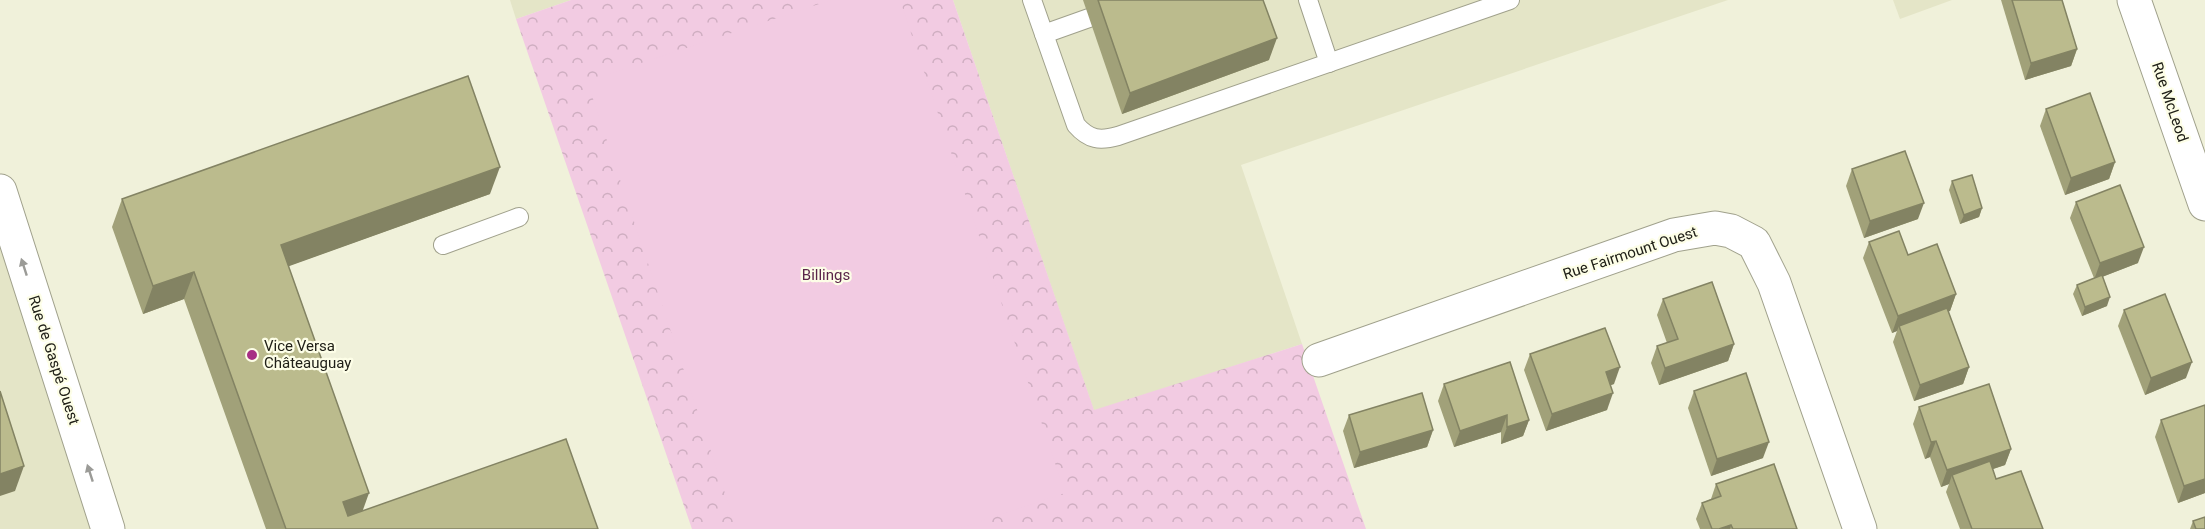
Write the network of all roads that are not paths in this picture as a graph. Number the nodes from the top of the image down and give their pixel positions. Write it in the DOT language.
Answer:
graph roads {
  1 [pos="1032,0"];
  2 [pos="1308,0"];
  3 [pos="1510,0"];
  4 [pos="2134,0"];
  5 [pos="1089,18"];
  6 [pos="1044,34"];
  7 [pos="1329,63"];
  8 [pos="2205,204"];
  9 [pos="2,206"];
  10 [pos="519,217"];
  11 [pos="443,245"];
  12 [pos="1319,360"];
  13 [pos="108,529"];
  14 [pos="1860,529"];
  1 -- 6 [label="lane"];
  2 -- 7 [label="lane"];
  3 -- 7 [label="lane"];
  4 -- 8 [label="street, Rue McLeod"];
  5 -- 6 [label="lane"];
  6 -- 7 [label="lane"];
  13 -- 9 [label="street, Rue de Gaspé Ouest, one-way"];
  10 -- 11 [label="lane"];
  12 -- 14 [label="street, Rue Fairmount Ouest"];
}
